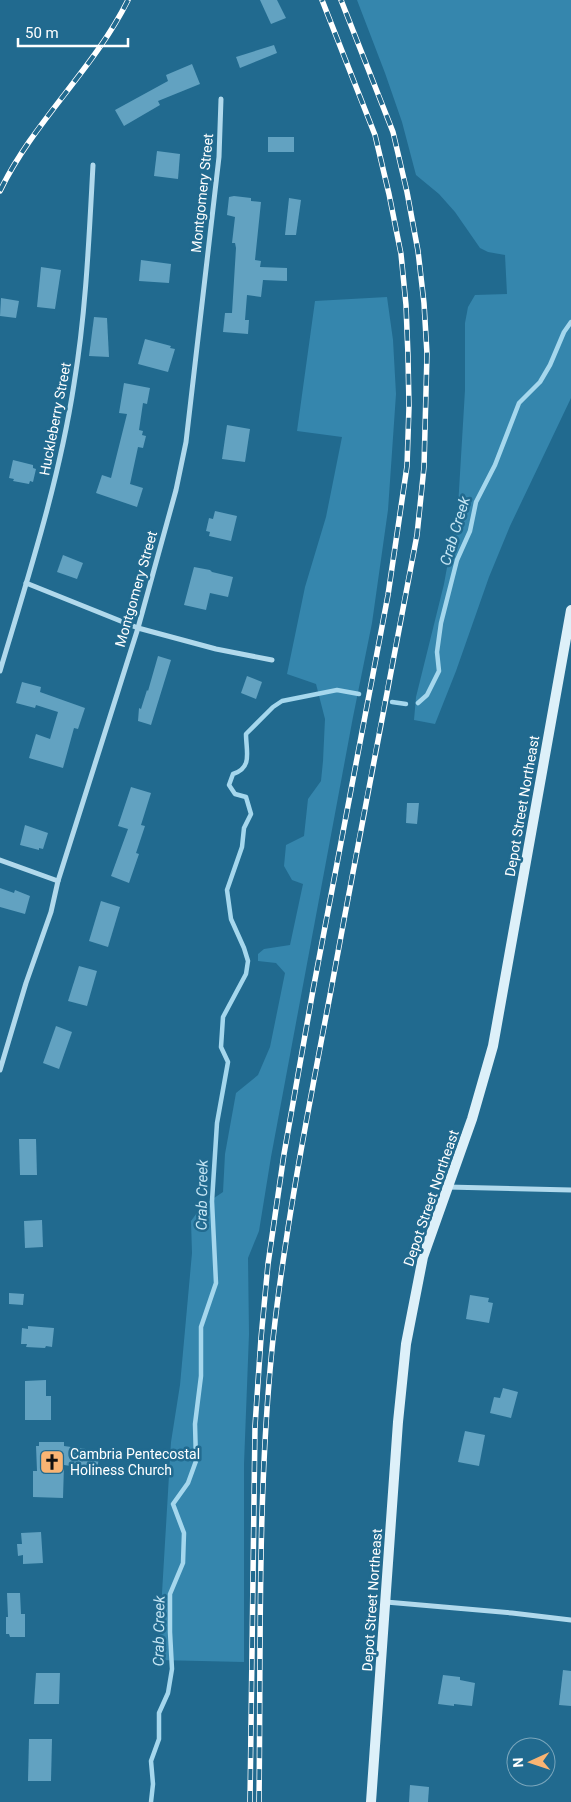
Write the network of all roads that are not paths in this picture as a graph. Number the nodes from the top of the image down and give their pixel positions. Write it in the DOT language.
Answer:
graph roads {
  1 [pos="221,100"];
  2 [pos="93,165"];
  3 [pos="26,584"];
  4 [pos="571,610"];
  5 [pos="138,628"];
  6 [pos="272,660"];
  7 [pos="0,671"];
  8 [pos="0,860"];
  9 [pos="58,881"];
  10 [pos="0,1070"];
  11 [pos="447,1187"];
  12 [pos="571,1190"];
  13 [pos="386,1602"];
  14 [pos="571,1620"];
  15 [pos="371,1802"];
  1 -- 5 [label="street, Montgomery Street"];
  2 -- 3 [label="street, Huckleberry Street"];
  3 -- 5 [label="street"];
  3 -- 7 [label="street, Huckleberry Street"];
  4 -- 11 [label="main road, Depot Street Northeast"];
  5 -- 6 [label="street"];
  5 -- 9 [label="street, Montgomery Street"];
  8 -- 9 [label="street"];
  9 -- 10 [label="street, Montgomery Street"];
  11 -- 12 [label="street"];
  11 -- 13 [label="main road, Depot Street Northeast"];
  13 -- 14 [label="street"];
  13 -- 15 [label="main road, Depot Street Northeast"];
}
